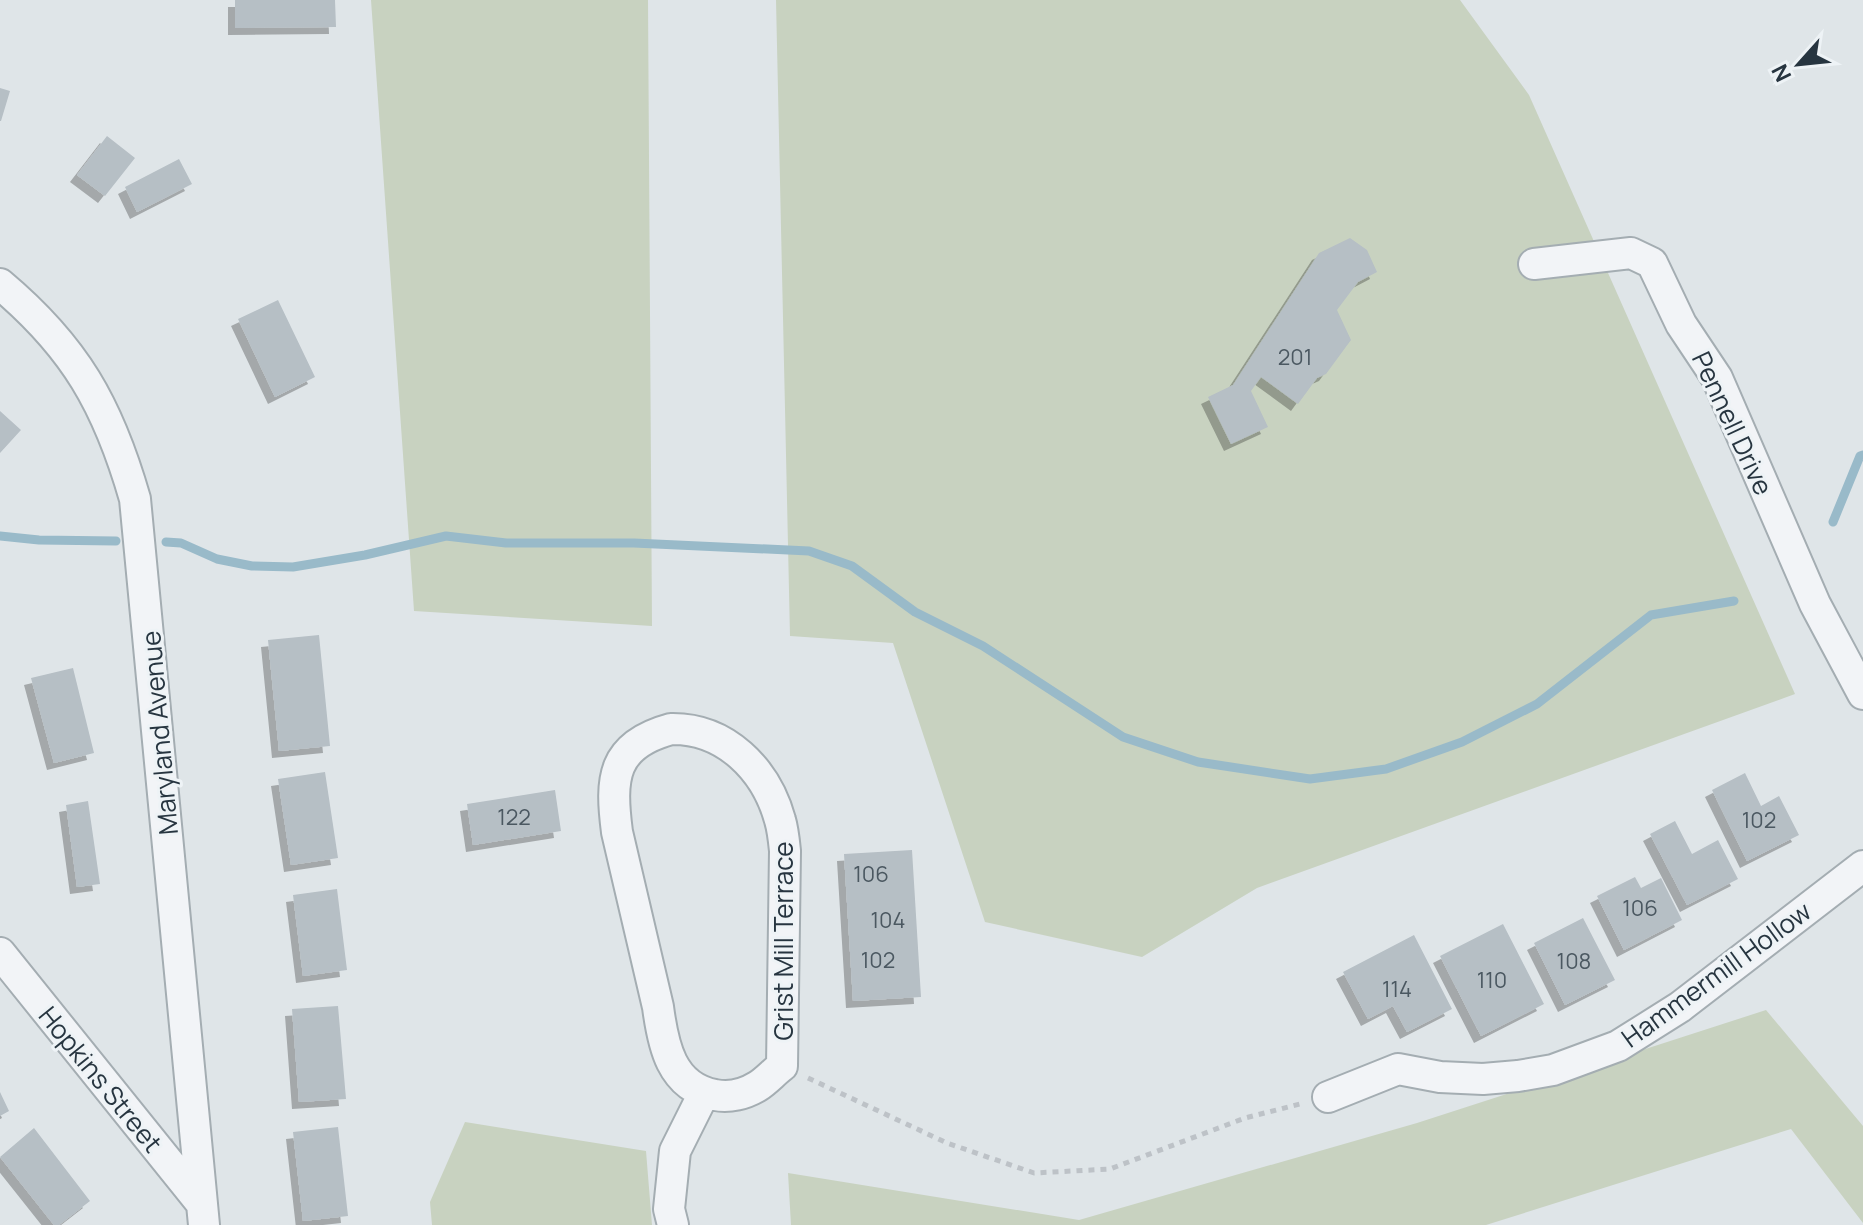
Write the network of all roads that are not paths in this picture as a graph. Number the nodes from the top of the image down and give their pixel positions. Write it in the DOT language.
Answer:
graph roads {
  1 [pos="1534,264"];
  2 [pos="0,284"];
  3 [pos="1863,694"];
  4 [pos="1863,866"];
  5 [pos="0,953"];
  6 [pos="704,1093"];
  7 [pos="1328,1097"];
  8 [pos="203,1214"];
  9 [pos="673,1225"];
  1 -- 3 [label="street, Pennell Drive"];
  2 -- 8 [label="street, Maryland Avenue"];
  4 -- 7 [label="street, Hammermill Hollow"];
  5 -- 8 [label="street, Hopkins Street"];
  6 -- 6 [label="street, Grist Mill Terrace"];
  6 -- 9 [label="street"];
}
